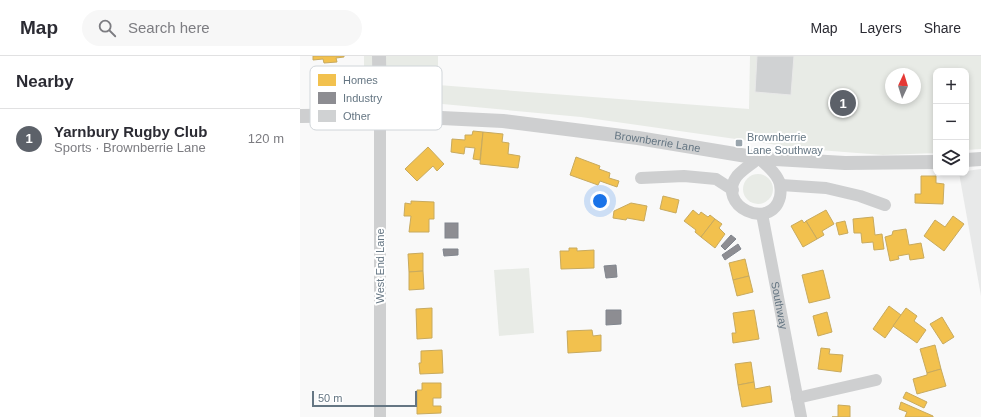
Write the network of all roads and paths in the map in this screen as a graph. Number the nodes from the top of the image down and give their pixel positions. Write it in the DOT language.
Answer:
graph roads {
  1 [pos="379,56"];
  2 [pos="379,66"];
  3 [pos="300,116"];
  4 [pos="310,116"];
  5 [pos="442,118"];
  6 [pos="380,130"];
  7 [pos="759,158"];
  8 [pos="981,159"];
  9 [pos="969,160"];
  10 [pos="933,162"];
  11 [pos="641,178"];
  12 [pos="781,185"];
  13 [pos="733,190"];
  14 [pos="885,205"];
  15 [pos="762,214"];
  16 [pos="876,380"];
  17 [pos="797,398"];
  18 [pos="380,417"];
  19 [pos="801,417"];
  1 -- 2 [label="street"];
  3 -- 4 [label="street, Brownberrie Lane"];
  5 -- 7 [label="street, Brownberrie Lane"];
  6 -- 18 [label="street, West End Lane"];
  7 -- 10 [label="street, Brownberrie Lane"];
  7 -- 12 [label="street"];
  7 -- 13 [label="street"];
  8 -- 9 [label="street"];
  11 -- 13 [label="street"];
  12 -- 14 [label="street"];
  12 -- 15 [label="street"];
  13 -- 15 [label="street"];
  15 -- 17 [label="street, Southway"];
  16 -- 17 [label="street"];
  17 -- 19 [label="street, Southway"];
}
